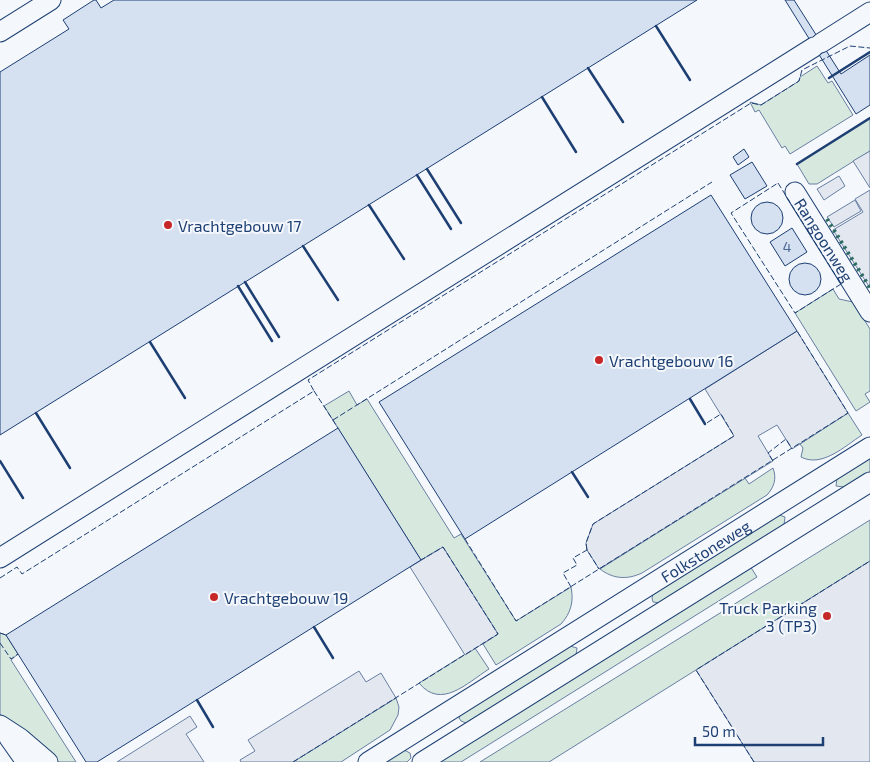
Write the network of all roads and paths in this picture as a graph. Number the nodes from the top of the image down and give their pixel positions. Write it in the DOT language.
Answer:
graph roads {
  1 [pos="51,0"];
  2 [pos="869,14"];
  3 [pos="0,32"];
  4 [pos="795,192"];
  5 [pos="870,312"];
  6 [pos="870,447"];
  7 [pos="870,482"];
  8 [pos="803,489"];
  9 [pos="818,514"];
  10 [pos="0,558"];
  11 [pos="607,612"];
  12 [pos="623,636"];
  13 [pos="430,723"];
  14 [pos="0,726"];
  15 [pos="445,748"];
  16 [pos="26,762"];
  17 [pos="48,762"];
  18 [pos="368,762"];
  19 [pos="422,762"];
  1 -- 3 [label="street"];
  2 -- 10 [label="street"];
  4 -- 5 [label="street, Rangoonweg"];
  6 -- 8 [label="street, Folkstoneweg"];
  7 -- 9 [label="street, Folkstoneweg"];
  8 -- 9 [label="street"];
  8 -- 11 [label="street, Folkstoneweg"];
  9 -- 12 [label="street, Folkstoneweg"];
  11 -- 12 [label="street"];
  11 -- 13 [label="street, Folkstoneweg"];
  12 -- 15 [label="street, Folkstoneweg"];
  13 -- 15 [label="street"];
  13 -- 18 [label="street, Folkstoneweg"];
  14 -- 16 [label="street"];
  14 -- 17 [label="street"];
  15 -- 19 [label="street, Folkstoneweg"];
}
